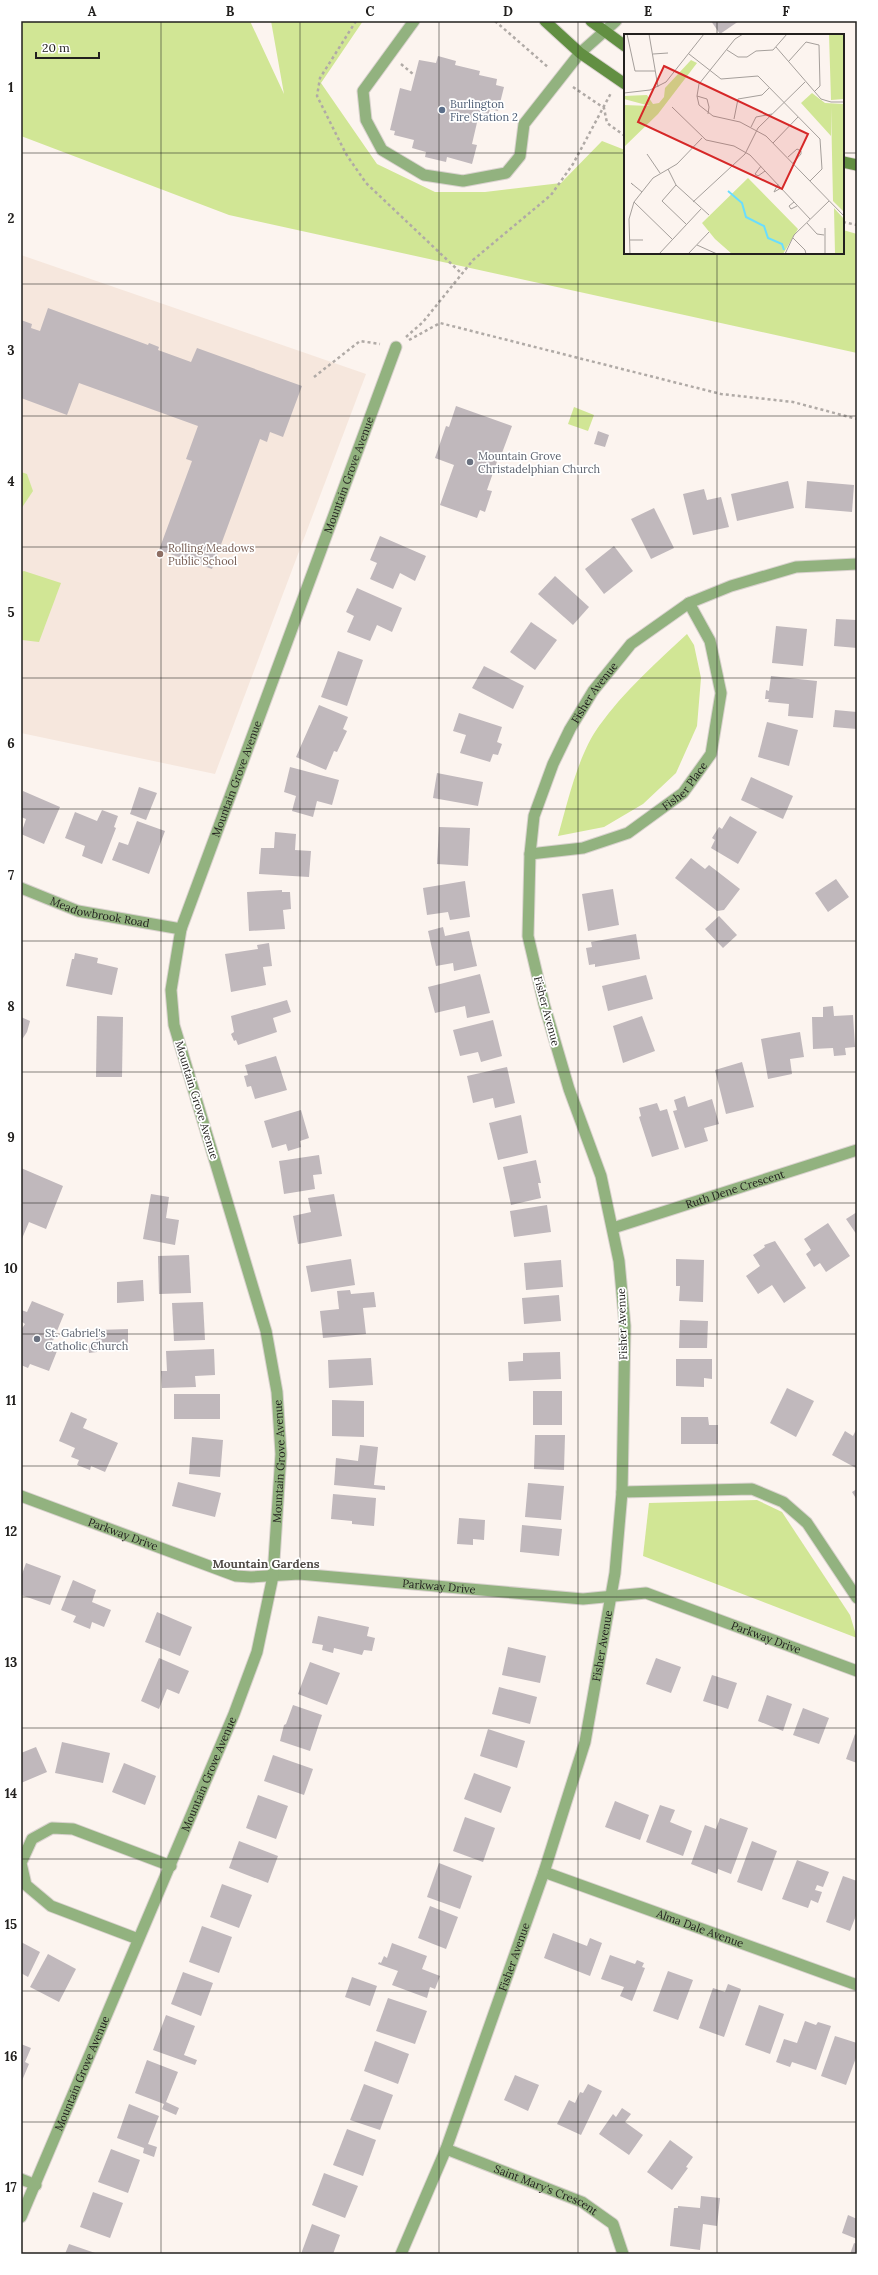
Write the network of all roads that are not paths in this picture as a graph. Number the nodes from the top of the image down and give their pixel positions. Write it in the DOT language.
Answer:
graph roads {
  1 [pos="414,21"];
  2 [pos="545,21"];
  3 [pos="591,21"];
  4 [pos="616,21"];
  5 [pos="604,32"];
  6 [pos="624,45"];
  7 [pos="580,53"];
  8 [pos="621,82"];
  9 [pos="844,162"];
  10 [pos="857,165"];
  11 [pos="396,347"];
  12 [pos="857,564"];
  13 [pos="689,603"];
  14 [pos="530,854"];
  15 [pos="21,888"];
  16 [pos="181,929"];
  17 [pos="857,1150"];
  18 [pos="613,1228"];
  19 [pos="622,1492"];
  20 [pos="21,1496"];
  21 [pos="273,1576"];
  22 [pos="612,1596"];
  23 [pos="857,1598"];
  24 [pos="857,1671"];
  25 [pos="171,1866"];
  26 [pos="544,1872"];
  27 [pos="138,1939"];
  28 [pos="857,1985"];
  29 [pos="446,2149"];
  30 [pos="21,2179"];
  31 [pos="36,2185"];
  32 [pos="21,2217"];
  33 [pos="401,2254"];
  34 [pos="623,2254"];
  1 -- 7 [label="street"];
  2 -- 7 [label="main road"];
  3 -- 5 [label="main road"];
  4 -- 5 [label="street"];
  5 -- 6 [label="main road"];
  5 -- 7 [label="street"];
  7 -- 8 [label="main road"];
  9 -- 10 [label="main road"];
  11 -- 16 [label="street, Mountain Grove Avenue"];
  12 -- 13 [label="street, Fisher Avenue"];
  13 -- 14 [label="street, Fisher Avenue"];
  13 -- 14 [label="street, Fisher Place"];
  14 -- 18 [label="street, Fisher Avenue"];
  15 -- 16 [label="street, Meadowbrook Road"];
  16 -- 21 [label="street, Mountain Grove Avenue"];
  17 -- 18 [label="street, Ruth Dene Crescent"];
  18 -- 19 [label="street, Fisher Avenue"];
  19 -- 22 [label="street, Fisher Avenue"];
  19 -- 23 [label="street"];
  20 -- 21 [label="street, Parkway Drive"];
  21 -- 22 [label="street, Parkway Drive"];
  21 -- 25 [label="street, Mountain Grove Avenue"];
  22 -- 24 [label="street, Parkway Drive"];
  22 -- 26 [label="street, Fisher Avenue"];
  25 -- 27 [label="street, Mountain Grove Avenue"];
  25 -- 27 [label="street"];
  26 -- 28 [label="street, Alma Dale Avenue"];
  26 -- 29 [label="street, Fisher Avenue"];
  27 -- 31 [label="street, Mountain Grove Avenue"];
  29 -- 33 [label="street, Fisher Avenue"];
  29 -- 34 [label="street, Saint Mary's Crescent"];
  30 -- 31 [label="street"];
  31 -- 32 [label="street, Mountain Grove Avenue"];
}
